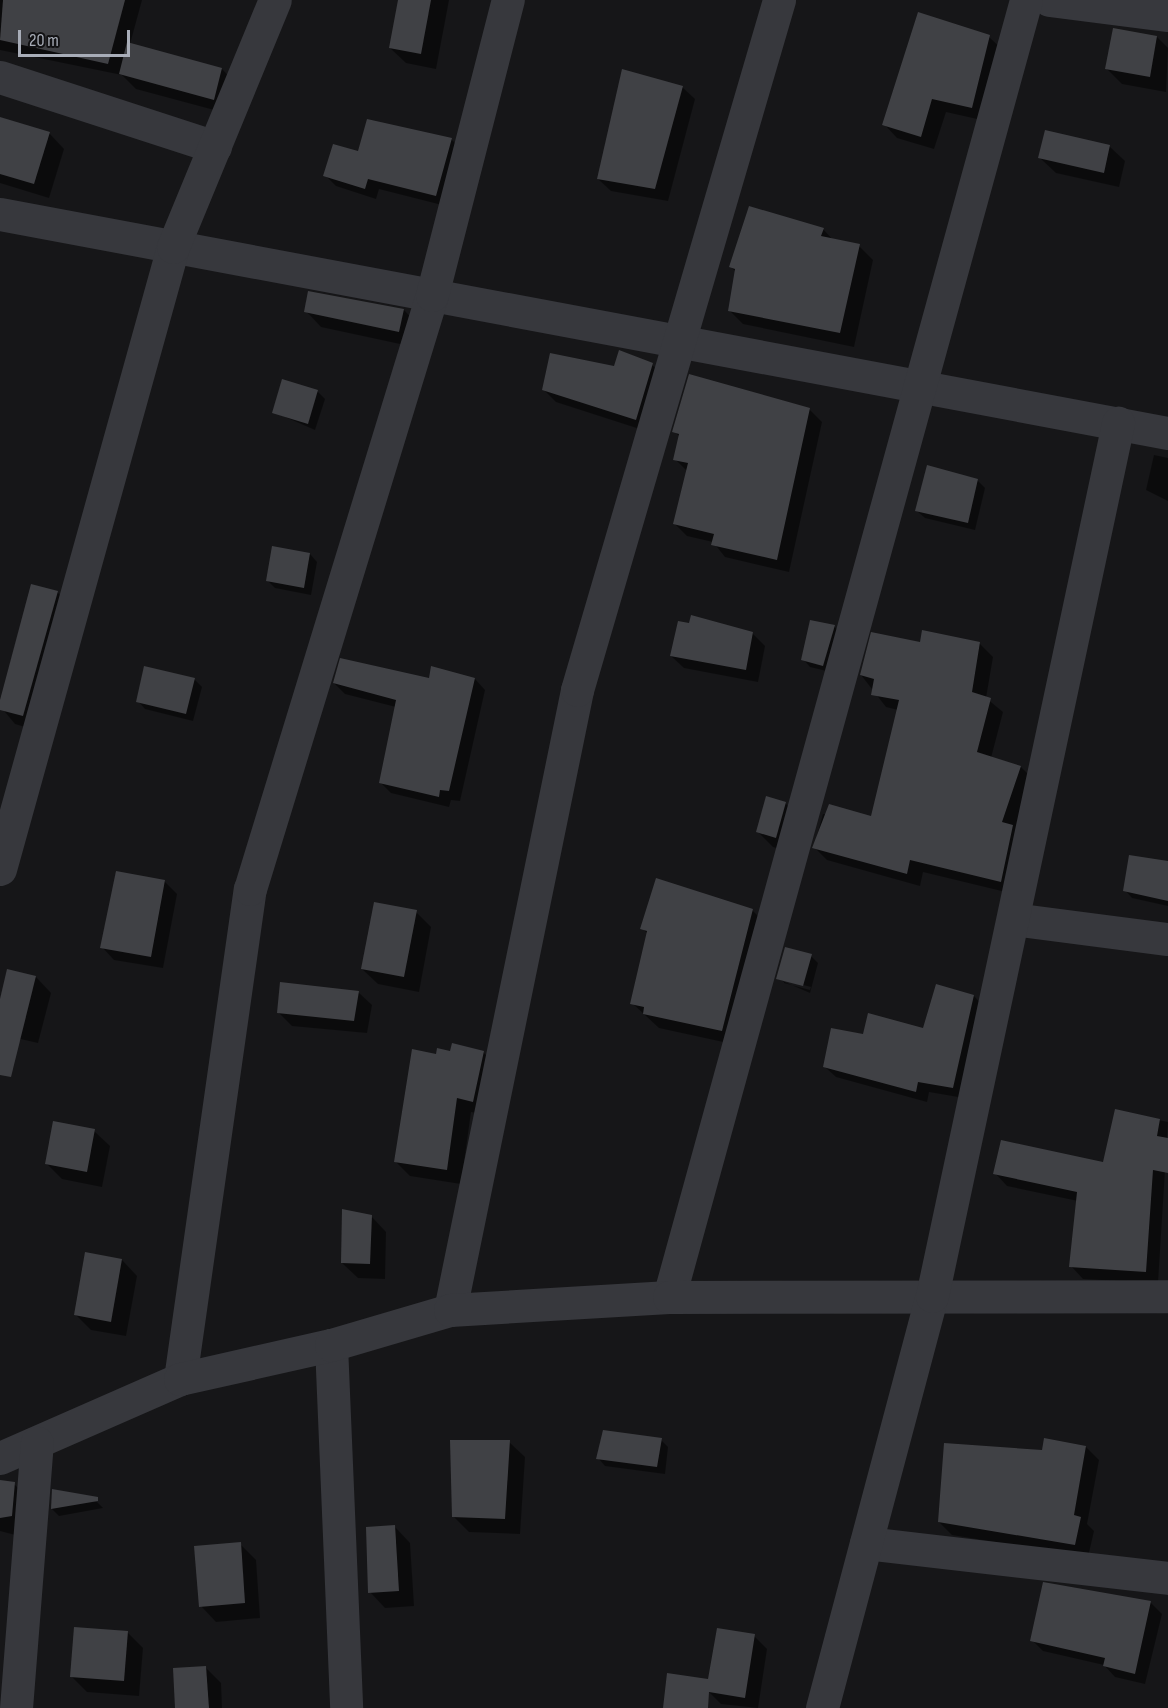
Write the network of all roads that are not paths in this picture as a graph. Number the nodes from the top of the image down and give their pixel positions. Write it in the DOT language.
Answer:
graph roads {
  1 [pos="276,0"];
  2 [pos="508,0"];
  3 [pos="779,0"];
  4 [pos="1026,0"];
  5 [pos="1049,0"];
  6 [pos="1133,5"];
  7 [pos="1168,15"];
  8 [pos="0,76"];
  9 [pos="215,147"];
  10 [pos="0,214"];
  11 [pos="173,247"];
  12 [pos="432,295"];
  13 [pos="678,341"];
  14 [pos="919,386"];
  15 [pos="1118,423"];
  16 [pos="1168,433"];
  17 [pos="0,869"];
  18 [pos="1013,919"];
  19 [pos="1168,939"];
  20 [pos="932,1296"];
  21 [pos="1168,1296"];
  22 [pos="669,1297"];
  23 [pos="450,1310"];
  24 [pos="331,1345"];
  25 [pos="180,1379"];
  26 [pos="37,1443"];
  27 [pos="0,1458"];
  28 [pos="866,1542"];
  29 [pos="1168,1578"];
  30 [pos="16,1708"];
  31 [pos="346,1708"];
  32 [pos="822,1708"];
  1 -- 9 [label="street"];
  2 -- 12 [label="street"];
  3 -- 13 [label="street"];
  4 -- 14 [label="street"];
  5 -- 6 [label="street"];
  6 -- 7 [label="street"];
  8 -- 9 [label="street"];
  9 -- 11 [label="street"];
  10 -- 11 [label="street"];
  11 -- 12 [label="street"];
  11 -- 17 [label="street"];
  12 -- 13 [label="street"];
  12 -- 25 [label="street"];
  13 -- 14 [label="street"];
  13 -- 23 [label="street"];
  14 -- 15 [label="street"];
  14 -- 22 [label="street"];
  15 -- 16 [label="street"];
  15 -- 18 [label="street"];
  18 -- 19 [label="street"];
  18 -- 20 [label="street"];
  20 -- 21 [label="street"];
  20 -- 22 [label="street"];
  20 -- 28 [label="street"];
  22 -- 23 [label="street"];
  23 -- 24 [label="street"];
  24 -- 25 [label="street"];
  24 -- 31 [label="street"];
  25 -- 26 [label="street"];
  26 -- 27 [label="street"];
  26 -- 30 [label="street"];
  28 -- 29 [label="street"];
  28 -- 32 [label="street"];
}
